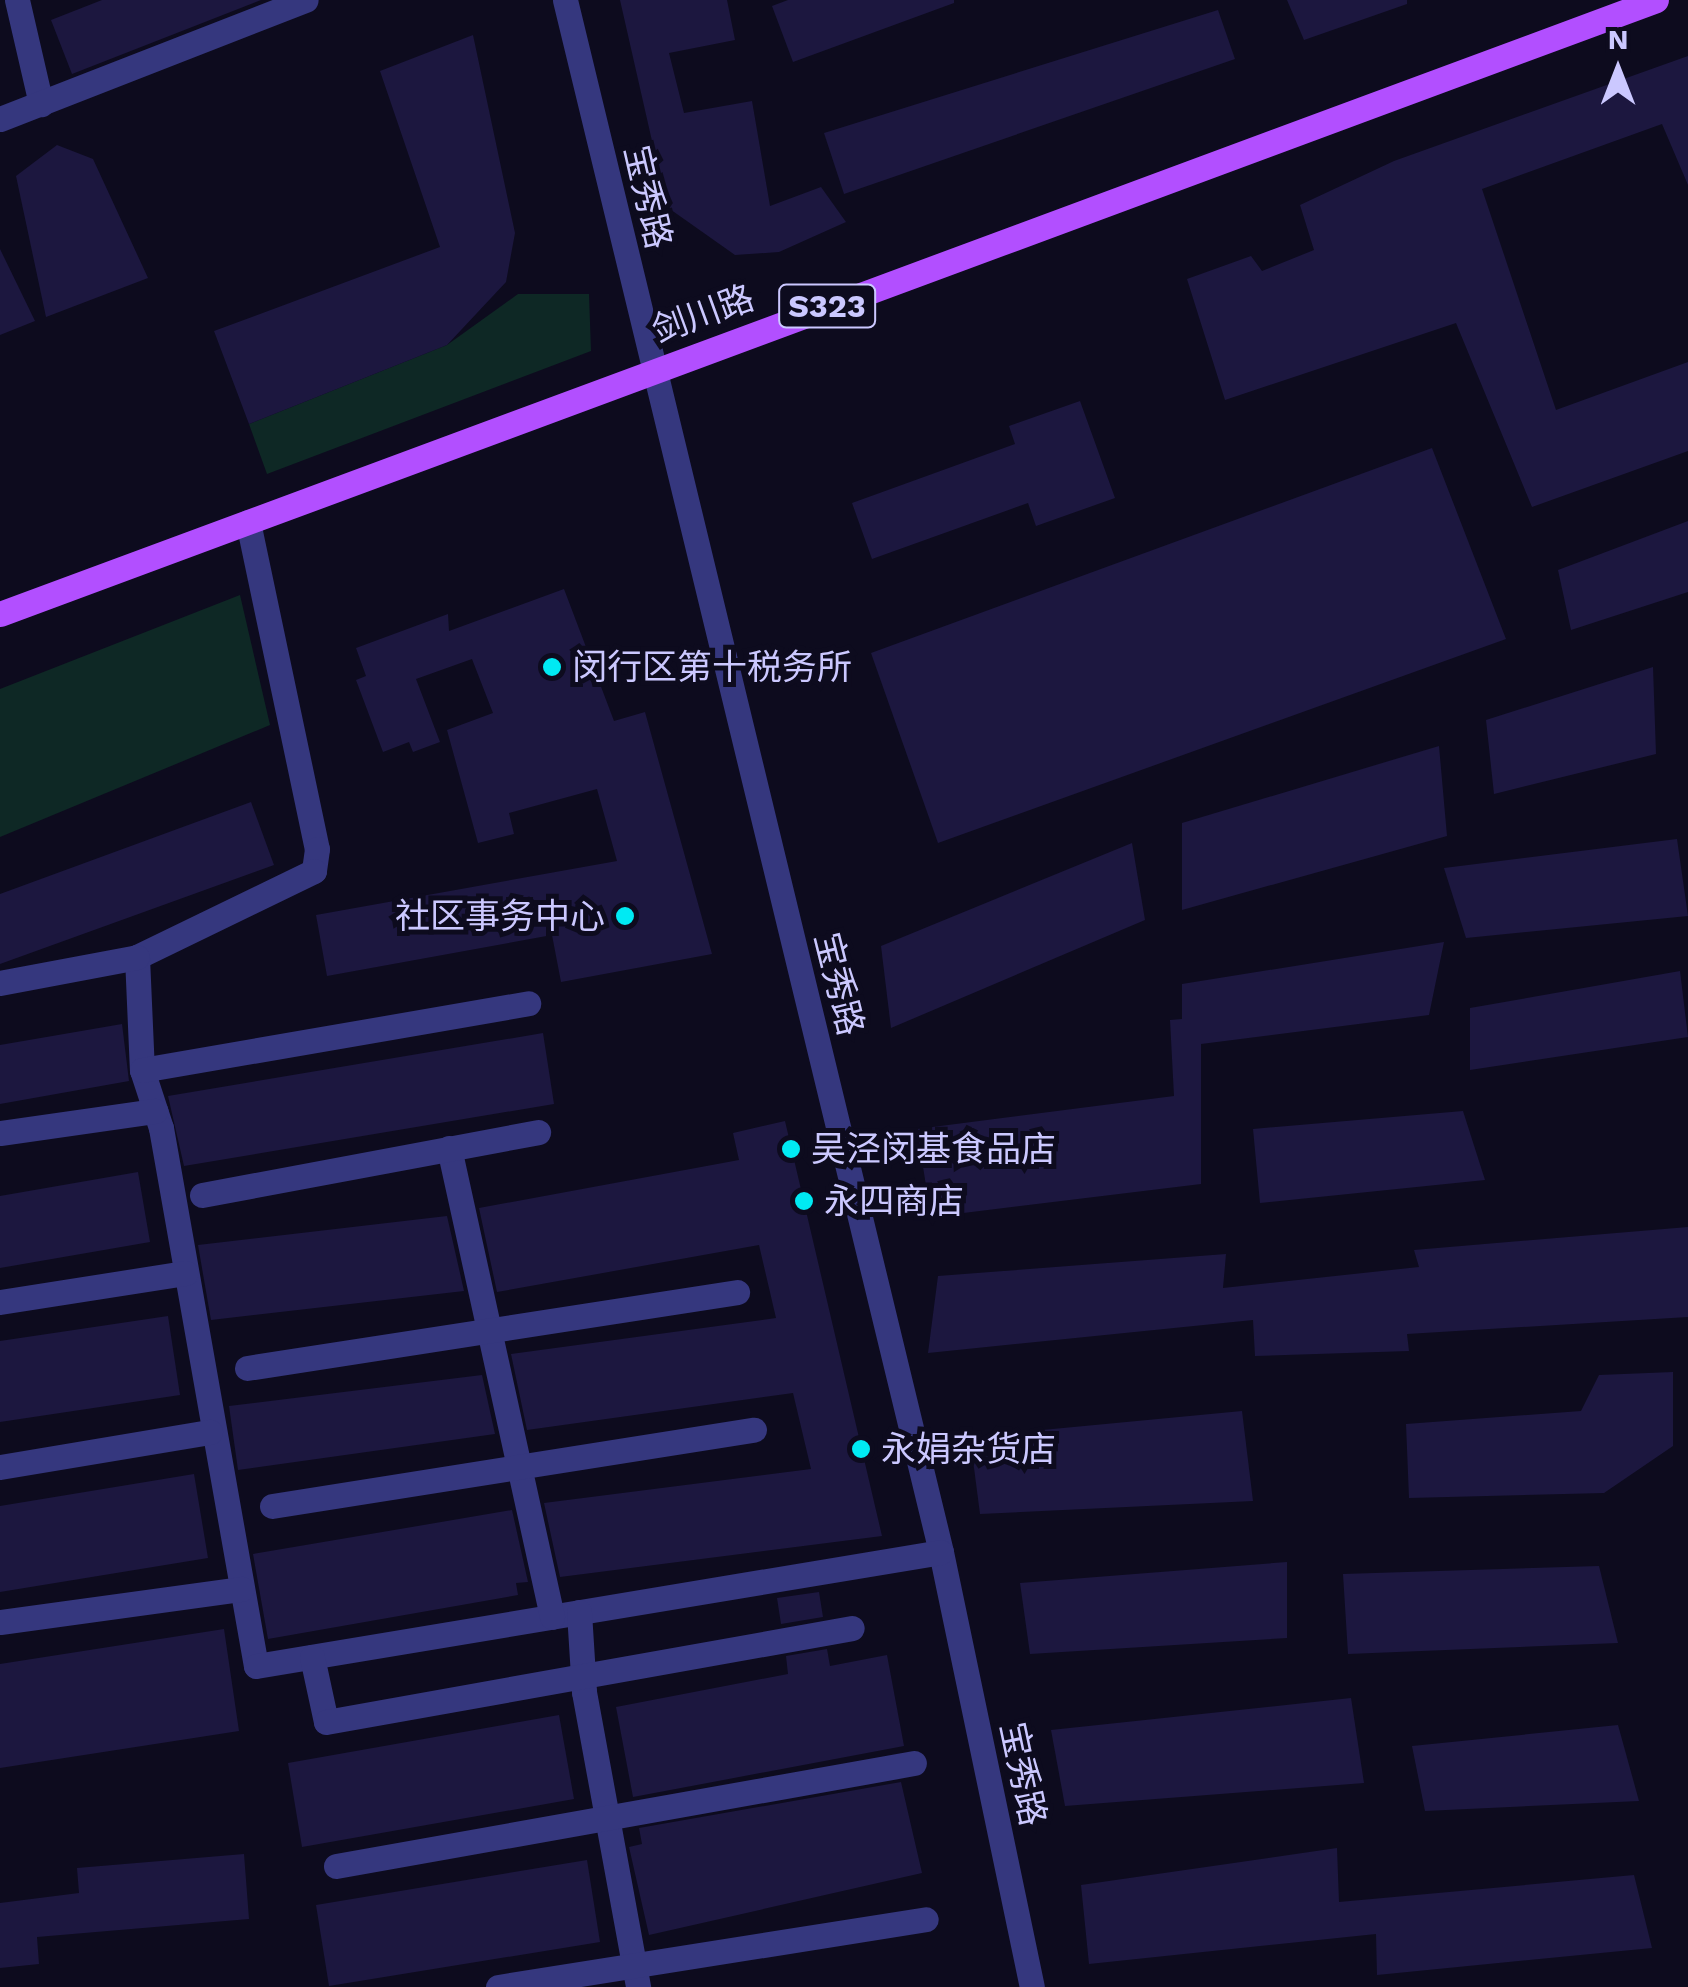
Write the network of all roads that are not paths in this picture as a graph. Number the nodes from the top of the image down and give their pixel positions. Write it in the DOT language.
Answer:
graph roads {
  1 [pos="17,0"];
  2 [pos="306,0"];
  3 [pos="566,0"];
  4 [pos="1656,0"];
  5 [pos="41,104"];
  6 [pos="0,118"];
  7 [pos="654,370"];
  8 [pos="248,522"];
  9 [pos="0,614"];
  10 [pos="137,957"];
  11 [pos="0,984"];
  12 [pos="528,1003"];
  13 [pos="142,1070"];
  14 [pos="156,1111"];
  15 [pos="538,1132"];
  16 [pos="0,1133"];
  17 [pos="448,1148"];
  18 [pos="202,1194"];
  19 [pos="186,1273"];
  20 [pos="737,1292"];
  21 [pos="0,1302"];
  22 [pos="491,1330"];
  23 [pos="247,1368"];
  24 [pos="754,1430"];
  25 [pos="210,1432"];
  26 [pos="0,1467"];
  27 [pos="520,1468"];
  28 [pos="272,1506"];
  29 [pos="941,1552"];
  30 [pos="242,1589"];
  31 [pos="579,1612"];
  32 [pos="552,1617"];
  33 [pos="0,1622"];
  34 [pos="852,1628"];
  35 [pos="312,1657"];
  36 [pos="585,1676"];
  37 [pos="914,1762"];
  38 [pos="607,1817"];
  39 [pos="336,1866"];
  40 [pos="926,1919"];
  41 [pos="636,1976"];
  42 [pos="498,1987"];
  43 [pos="1032,1987"];
  1 -- 5 [label="street"];
  2 -- 5 [label="street"];
  3 -- 7 [label="street, 宝秀路"];
  4 -- 7 [label="main road, 剑川路 / S323"];
  5 -- 6 [label="street"];
  7 -- 8 [label="main road, 剑川路 / S323"];
  7 -- 29 [label="street, 宝秀路"];
  8 -- 9 [label="main road, 剑川路 / S323"];
  8 -- 10 [label="street"];
  10 -- 11 [label="street"];
  10 -- 13 [label="street"];
  12 -- 13 [label="street"];
  13 -- 14 [label="street"];
  14 -- 16 [label="street"];
  14 -- 19 [label="street"];
  15 -- 17 [label="street"];
  17 -- 18 [label="street"];
  17 -- 22 [label="street"];
  19 -- 21 [label="street"];
  19 -- 25 [label="street"];
  20 -- 22 [label="street"];
  22 -- 23 [label="street"];
  22 -- 27 [label="street"];
  24 -- 27 [label="street"];
  25 -- 26 [label="street"];
  25 -- 30 [label="street"];
  27 -- 28 [label="street"];
  27 -- 32 [label="street"];
  29 -- 31 [label="street"];
  29 -- 43 [label="street, 宝秀路"];
  30 -- 33 [label="street"];
  30 -- 35 [label="street"];
  31 -- 32 [label="street"];
  31 -- 36 [label="street"];
  32 -- 35 [label="street"];
  34 -- 36 [label="street"];
  35 -- 36 [label="street"];
  36 -- 38 [label="street"];
  37 -- 38 [label="street"];
  38 -- 39 [label="street"];
  38 -- 41 [label="street"];
  40 -- 41 [label="street"];
  41 -- 42 [label="street"];
}
